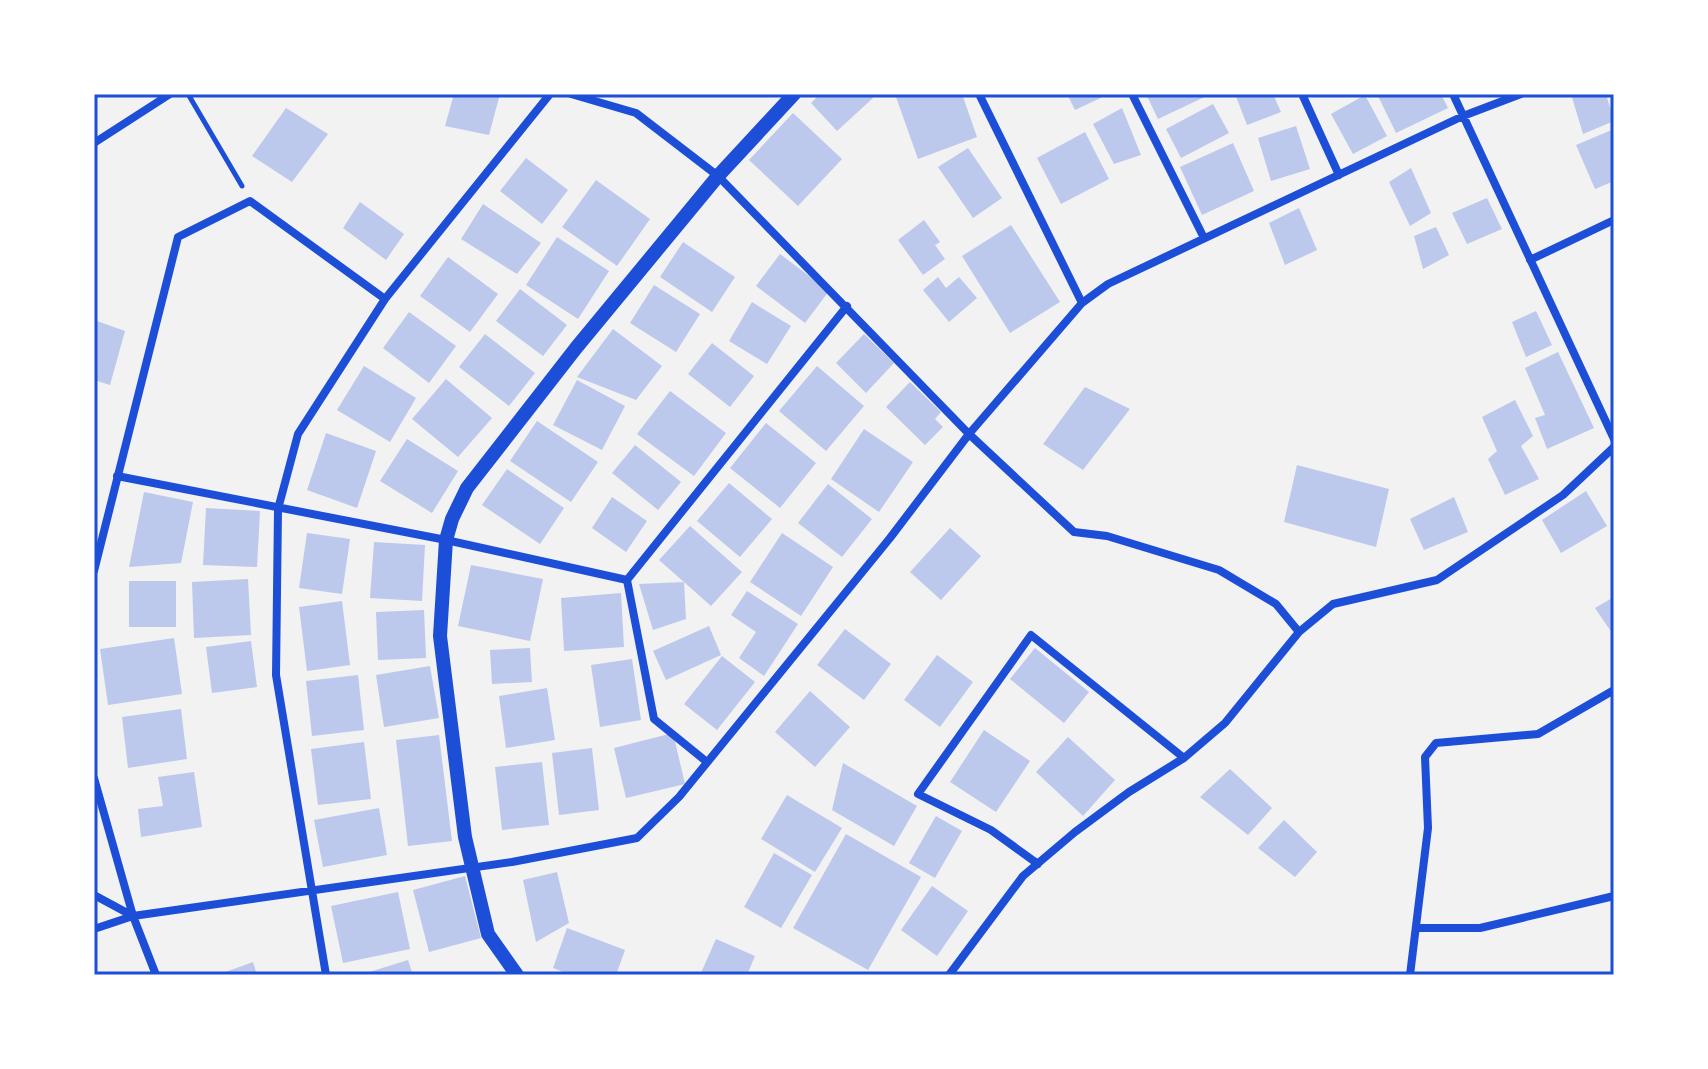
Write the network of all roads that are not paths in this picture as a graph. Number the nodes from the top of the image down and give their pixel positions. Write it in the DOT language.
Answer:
graph roads {
  1 [pos="170,94"];
  2 [pos="550,94"];
  3 [pos="571,94"];
  4 [pos="794,94"];
  5 [pos="979,94"];
  6 [pos="1132,94"];
  7 [pos="1302,94"];
  8 [pos="1453,94"];
  9 [pos="1521,94"];
  10 [pos="1463,116"];
  11 [pos="94,143"];
  12 [pos="1339,175"];
  13 [pos="718,176"];
  14 [pos="1614,220"];
  15 [pos="1204,238"];
  16 [pos="1530,260"];
  17 [pos="385,299"];
  18 [pos="1082,303"];
  19 [pos="847,306"];
  20 [pos="969,434"];
  21 [pos="1614,439"];
  22 [pos="1614,447"];
  23 [pos="117,476"];
  24 [pos="278,509"];
  25 [pos="446,540"];
  26 [pos="94,571"];
  27 [pos="627,580"];
  28 [pos="1299,632"];
  29 [pos="1614,690"];
  30 [pos="1184,758"];
  31 [pos="707,762"];
  32 [pos="94,778"];
  33 [pos="1038,864"];
  34 [pos="470,867"];
  35 [pos="313,888"];
  36 [pos="94,895"];
  37 [pos="1614,896"];
  38 [pos="133,916"];
  39 [pos="1416,928"];
  40 [pos="94,929"];
  41 [pos="156,975"];
  42 [pos="326,975"];
  43 [pos="517,975"];
  44 [pos="949,975"];
  45 [pos="1410,975"];
  1 -- 11 [label="street"];
  2 -- 17 [label="street"];
  3 -- 13 [label="street"];
  4 -- 13 [label="street"];
  5 -- 18 [label="street"];
  6 -- 15 [label="street"];
  7 -- 12 [label="street"];
  8 -- 10 [label="street"];
  9 -- 10 [label="street"];
  10 -- 12 [label="street"];
  10 -- 16 [label="street"];
  12 -- 15 [label="street"];
  13 -- 19 [label="street"];
  13 -- 25 [label="street"];
  14 -- 16 [label="street"];
  15 -- 18 [label="street"];
  16 -- 21 [label="street"];
  17 -- 23 [label="street"];
  17 -- 24 [label="street"];
  18 -- 20 [label="street"];
  19 -- 20 [label="street"];
  19 -- 27 [label="street"];
  20 -- 28 [label="street"];
  20 -- 31 [label="street"];
  22 -- 28 [label="street"];
  23 -- 24 [label="street"];
  23 -- 26 [label="street"];
  24 -- 25 [label="street"];
  24 -- 35 [label="street"];
  25 -- 27 [label="street"];
  25 -- 34 [label="street"];
  27 -- 31 [label="street"];
  28 -- 30 [label="street"];
  29 -- 39 [label="street"];
  30 -- 33 [label="street"];
  30 -- 33 [label="street"];
  31 -- 34 [label="street"];
  32 -- 38 [label="street"];
  33 -- 44 [label="street"];
  34 -- 35 [label="street"];
  34 -- 43 [label="street"];
  35 -- 38 [label="street"];
  35 -- 42 [label="street"];
  36 -- 38 [label="street"];
  37 -- 39 [label="street"];
  38 -- 40 [label="street"];
  38 -- 41 [label="street"];
  39 -- 45 [label="street"];
}
